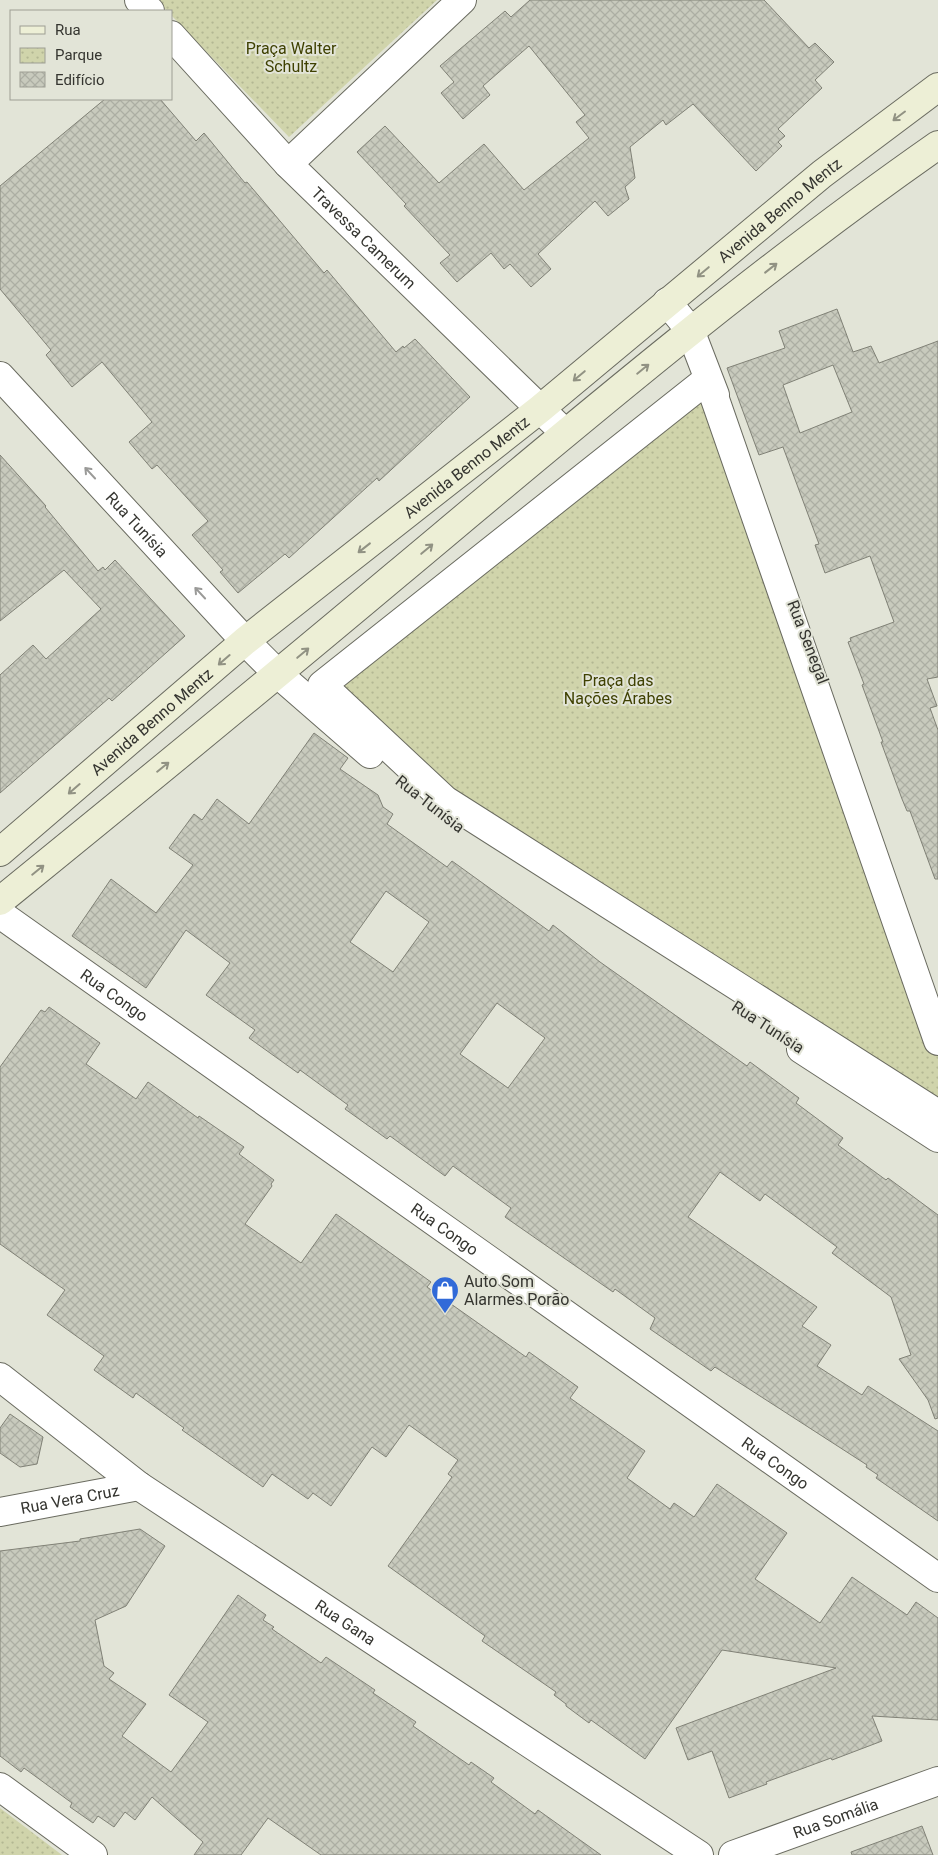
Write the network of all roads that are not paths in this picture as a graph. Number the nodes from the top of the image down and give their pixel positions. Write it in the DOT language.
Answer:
graph roads {
  1 [pos="140,0"];
  2 [pos="462,0"];
  3 [pos="149,10"];
  4 [pos="172,36"];
  5 [pos="938,88"];
  6 [pos="938,144"];
  7 [pos="288,164"];
  8 [pos="667,302"];
  9 [pos="690,330"];
  10 [pos="0,376"];
  11 [pos="540,409"];
  12 [pos="565,433"];
  13 [pos="245,641"];
  14 [pos="278,674"];
  15 [pos="0,852"];
  16 [pos="0,901"];
  17 [pos="0,914"];
  18 [pos="938,988"];
  19 [pos="938,1041"];
  20 [pos="938,1114"];
  21 [pos="938,1138"];
  22 [pos="0,1377"];
  23 [pos="139,1486"];
  24 [pos="0,1512"];
  25 [pos="938,1578"];
  26 [pos="938,1780"];
  27 [pos="0,1787"];
  28 [pos="93,1855"];
  29 [pos="699,1855"];
  30 [pos="733,1855"];
  1 -- 3 [label="street"];
  2 -- 7 [label="street"];
  4 -- 7 [label="street, Travessa Camerum"];
  5 -- 8 [label="street, Avenida Benno Mentz, one-way"];
  9 -- 6 [label="street, one-way"];
  7 -- 11 [label="street, Travessa Camerum"];
  8 -- 9 [label="street, Rua Senegal"];
  8 -- 11 [label="street, Avenida Benno Mentz, one-way"];
  12 -- 9 [label="street, one-way"];
  9 -- 18 [label="street, Rua Senegal"];
  13 -- 10 [label="street, Rua Tunísia, one-way"];
  11 -- 12 [label="street, Travessa Camerum"];
  11 -- 13 [label="street, Avenida Benno Mentz, one-way"];
  14 -- 12 [label="street, one-way"];
  13 -- 14 [label="street, Rua Tunísia"];
  13 -- 15 [label="street, Avenida Benno Mentz, one-way"];
  16 -- 14 [label="street, one-way"];
  14 -- 21 [label="street, Rua Tunísia"];
  17 -- 25 [label="street, Rua Congo"];
  19 -- 20 [label="street"];
  22 -- 23 [label="street, Rua Gana"];
  23 -- 24 [label="street, Rua Vera Cruz"];
  23 -- 29 [label="street, Rua Gana"];
  26 -- 30 [label="street, Rua Somália"];
  27 -- 28 [label="street"];
}
